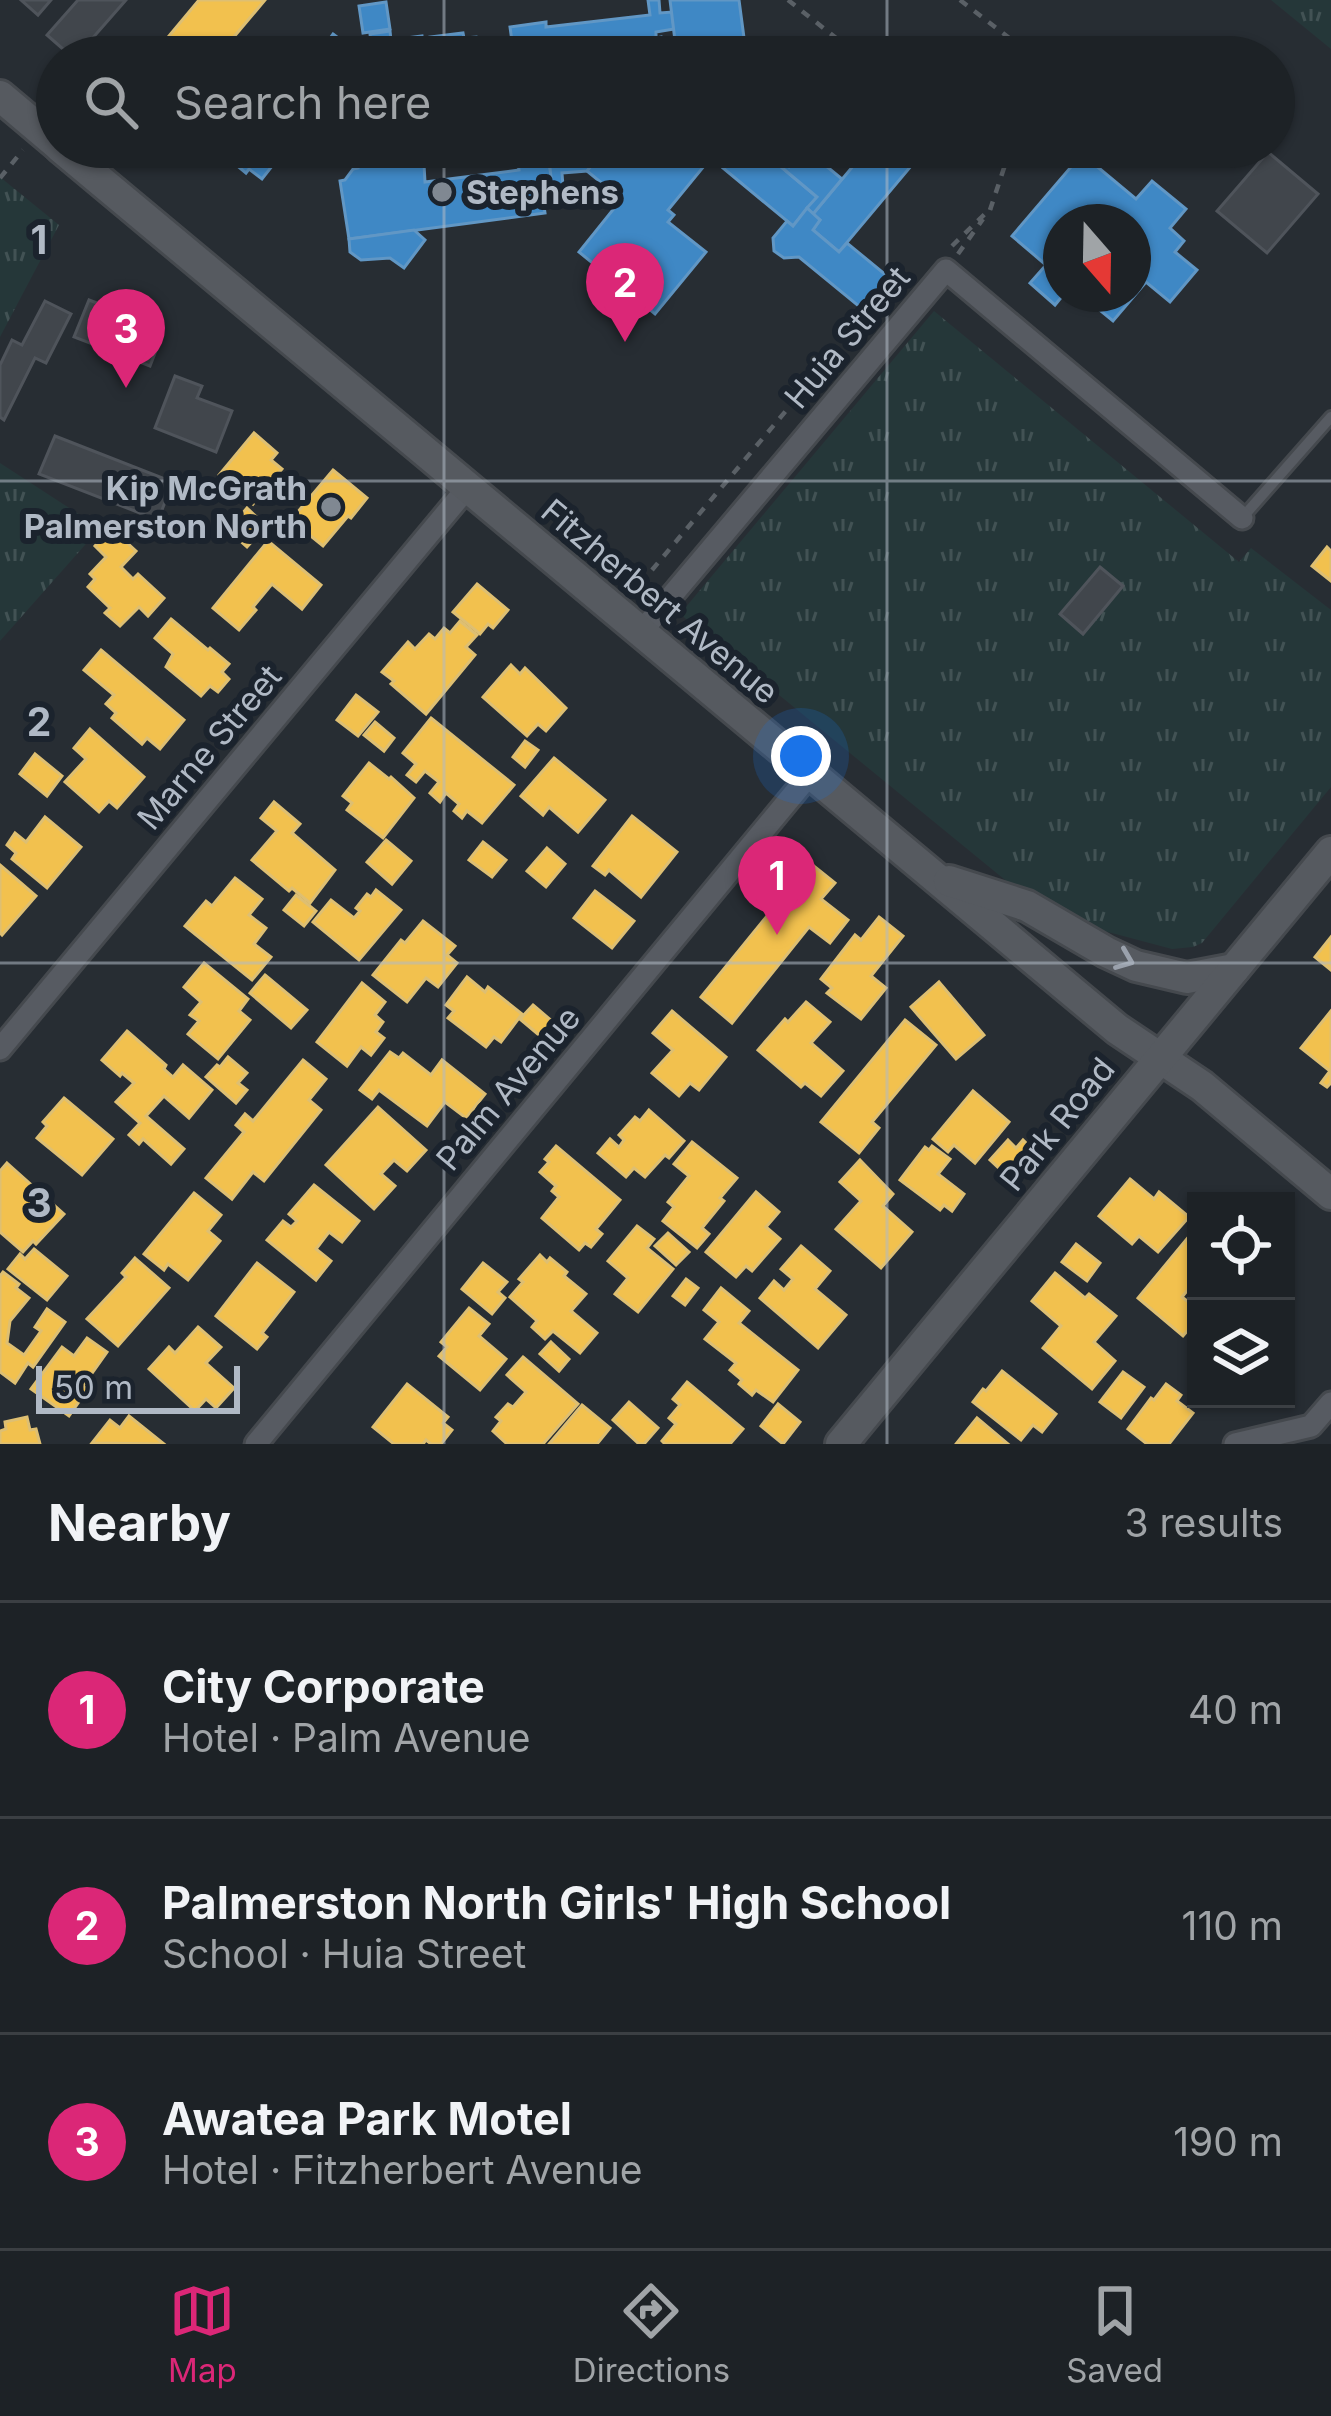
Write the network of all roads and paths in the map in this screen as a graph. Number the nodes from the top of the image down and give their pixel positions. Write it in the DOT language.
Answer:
graph roads {
  1 [pos="788,0"];
  2 [pos="961,0"];
  3 [pos="833,36"];
  4 [pos="1006,36"];
  5 [pos="0,96"];
  6 [pos="36,126"];
  7 [pos="36,152"];
  8 [pos="86,168"];
  9 [pos="1004,168"];
  10 [pos="0,178"];
  11 [pos="991,208"];
  12 [pos="953,246"];
  13 [pos="946,270"];
  14 [pos="1331,417"];
  15 [pos="468,487"];
  16 [pos="1242,518"];
  17 [pos="641,632"];
  18 [pos="812,773"];
  19 [pos="1331,851"];
  20 [pos="936,877"];
  21 [pos="1234,969"];
  22 [pos="0,1048"];
  23 [pos="1160,1056"];
  24 [pos="1331,1194"];
  25 [pos="1331,1402"];
  26 [pos="256,1444"];
  27 [pos="841,1444"];
  28 [pos="1235,1444"];
  1 -- 3 [label="path"];
  2 -- 4 [label="path"];
  5 -- 6 [label="main road, Fitzherbert Avenue"];
  7 -- 10 [label="path"];
  8 -- 15 [label="main road, Fitzherbert Avenue"];
  9 -- 11 [label="path"];
  11 -- 12 [label="path"];
  11 -- 13 [label="path"];
  13 -- 16 [label="street, Huia Street"];
  13 -- 17 [label="street, Huia Street"];
  14 -- 16 [label="lane"];
  15 -- 17 [label="main road, Fitzherbert Avenue"];
  15 -- 22 [label="street, Marne Street"];
  17 -- 18 [label="main road, Fitzherbert Avenue"];
  18 -- 20 [label="main road, Fitzherbert Avenue"];
  18 -- 26 [label="street, Palm Avenue"];
  19 -- 21 [label="main road, Park Road"];
  20 -- 21 [label="main road, one-way"];
  20 -- 23 [label="main road, Fitzherbert Avenue"];
  21 -- 23 [label="main road, Park Road"];
  23 -- 24 [label="main road, Fitzherbert Avenue"];
  23 -- 27 [label="main road, Park Road"];
  25 -- 28 [label="street"];
}
